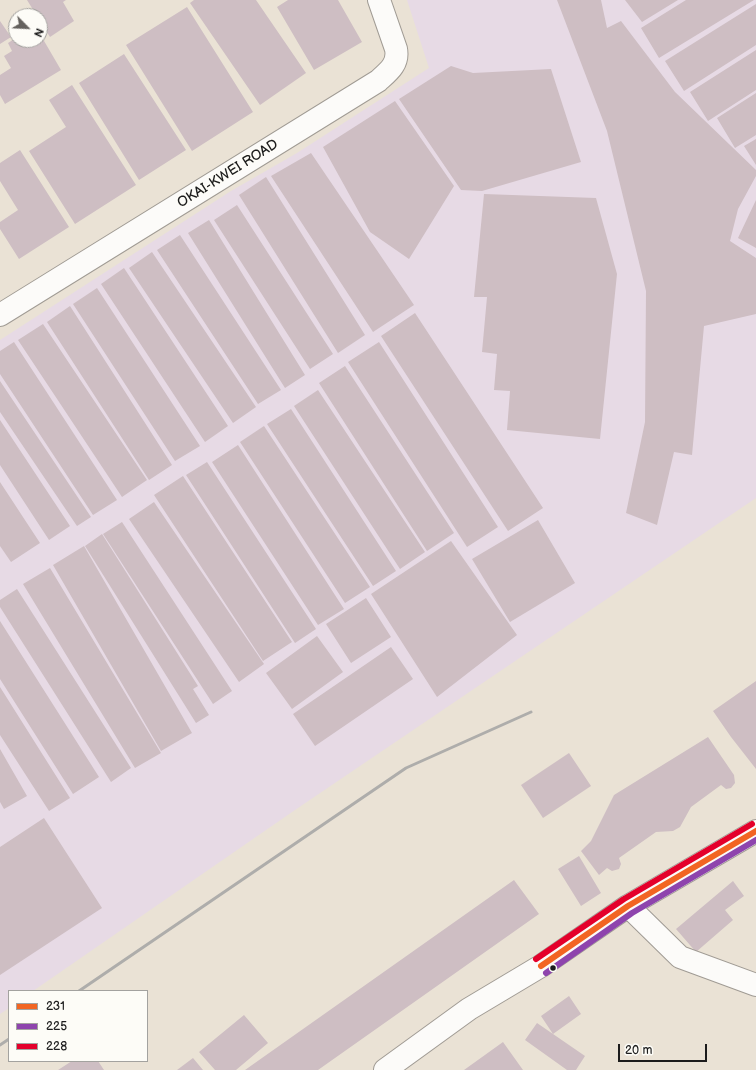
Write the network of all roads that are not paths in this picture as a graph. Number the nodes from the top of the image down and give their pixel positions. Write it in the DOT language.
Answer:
graph roads {
  1 [pos="379,0"];
  2 [pos="0,315"];
  3 [pos="756,831"];
  4 [pos="628,906"];
  5 [pos="756,985"];
  6 [pos="385,1070"];
  1 -- 2 [label="street, OKAI-KWEI ROAD"];
  3 -- 4 [label="street"];
  4 -- 5 [label="street"];
  4 -- 6 [label="street"];
}
